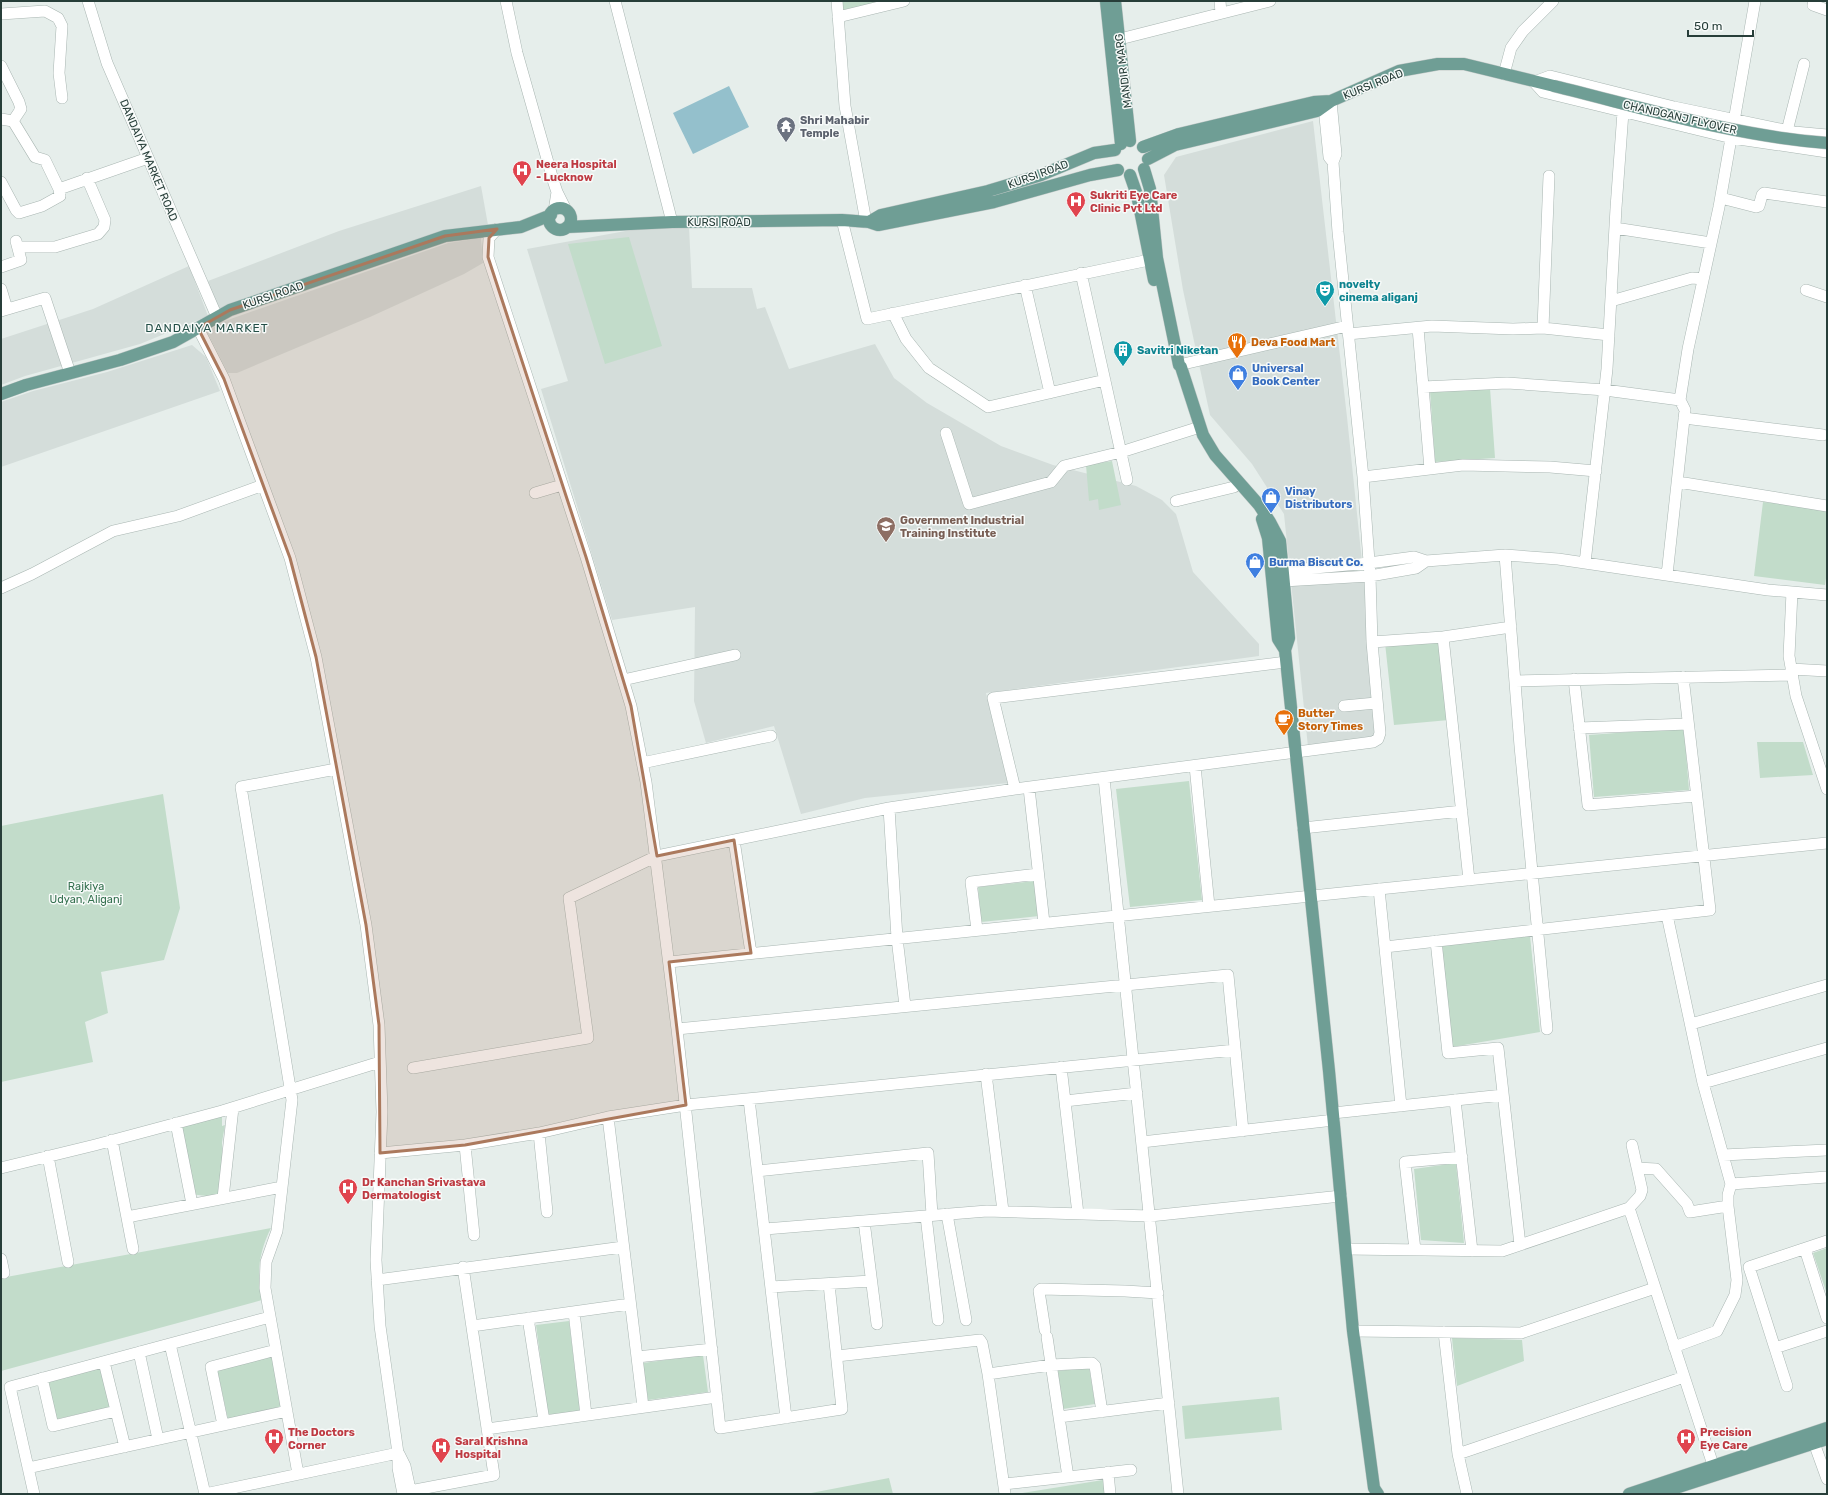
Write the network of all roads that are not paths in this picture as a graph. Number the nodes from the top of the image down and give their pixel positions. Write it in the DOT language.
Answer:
graph roads {
  1 [pos="88,1"];
  2 [pos="506,1"];
  3 [pos="615,1"];
  4 [pos="837,1"];
  5 [pos="904,1"];
  6 [pos="1106,1"];
  7 [pos="1115,1"];
  8 [pos="1220,1"];
  9 [pos="1270,1"];
  10 [pos="1553,1"];
  11 [pos="1755,1"];
  12 [pos="1814,1"];
  13 [pos="1827,10"];
  14 [pos="1221,13"];
  15 [pos="1,14"];
  16 [pos="838,17"];
  17 [pos="1114,40"];
  18 [pos="1804,64"];
  19 [pos="1,66"];
  20 [pos="1504,74"];
  21 [pos="1534,82"];
  22 [pos="62,98"];
  23 [pos="1327,104"];
  24 [pos="1623,112"];
  25 [pos="1,119"];
  26 [pos="1735,120"];
  27 [pos="13,121"];
  28 [pos="1787,131"];
  29 [pos="1827,135"];
  30 [pos="1732,138"];
  31 [pos="1827,143"];
  32 [pos="1122,145"];
  33 [pos="1143,147"];
  34 [pos="1827,152"];
  35 [pos="148,158"];
  36 [pos="1146,164"];
  37 [pos="1118,170"];
  38 [pos="1130,175"];
  39 [pos="1549,176"];
  40 [pos="87,178"];
  41 [pos="1,182"];
  42 [pos="60,189"];
  43 [pos="557,192"];
  44 [pos="1721,198"];
  45 [pos="1827,202"];
  46 [pos="552,213"];
  47 [pos="568,218"];
  48 [pos="842,220"];
  49 [pos="672,222"];
  50 [pos="868,222"];
  51 [pos="521,227"];
  52 [pos="554,227"];
  53 [pos="1615,228"];
  54 [pos="497,229"];
  55 [pos="1711,243"];
  56 [pos="1149,260"];
  57 [pos="1,267"];
  58 [pos="1081,274"];
  59 [pos="1703,279"];
  60 [pos="1025,285"];
  61 [pos="1,289"];
  62 [pos="1806,290"];
  63 [pos="1827,297"];
  64 [pos="1611,301"];
  65 [pos="4,310"];
  66 [pos="893,313"];
  67 [pos="217,317"];
  68 [pos="198,328"];
  69 [pos="1418,328"];
  70 [pos="1543,328"];
  71 [pos="1348,330"];
  72 [pos="1609,335"];
  73 [pos="1179,365"];
  74 [pos="70,373"];
  75 [pos="1104,380"];
  76 [pos="1423,387"];
  77 [pos="1605,390"];
  78 [pos="1050,393"];
  79 [pos="1,394"];
  80 [pos="1680,400"];
  81 [pos="1684,418"];
  82 [pos="1196,428"];
  83 [pos="946,433"];
  84 [pos="1823,435"];
  85 [pos="1121,452"];
  86 [pos="1430,469"];
  87 [pos="1596,471"];
  88 [pos="1363,476"];
  89 [pos="1128,480"];
  90 [pos="1678,482"];
  91 [pos="263,485"];
  92 [pos="562,485"];
  93 [pos="1234,487"];
  94 [pos="535,493"];
  95 [pos="1176,501"];
  96 [pos="1827,506"];
  97 [pos="1505,556"];
  98 [pos="1426,561"];
  99 [pos="1585,563"];
  100 [pos="1369,564"];
  101 [pos="1667,575"];
  102 [pos="1279,576"];
  103 [pos="1370,576"];
  104 [pos="1,588"];
  105 [pos="1792,592"];
  106 [pos="1827,595"];
  107 [pos="1511,627"];
  108 [pos="1444,636"];
  109 [pos="1372,642"];
  110 [pos="735,655"];
  111 [pos="1285,656"];
  112 [pos="1827,671"];
  113 [pos="1792,672"];
  114 [pos="1683,677"];
  115 [pos="1574,679"];
  116 [pos="622,680"];
  117 [pos="1515,681"];
  118 [pos="1376,703"];
  119 [pos="1344,706"];
  120 [pos="1688,724"];
  121 [pos="1580,728"];
  122 [pos="771,736"];
  123 [pos="1296,753"];
  124 [pos="642,763"];
  125 [pos="1195,766"];
  126 [pos="336,769"];
  127 [pos="1104,778"];
  128 [pos="1029,788"];
  129 [pos="1827,789"];
  130 [pos="1015,790"];
  131 [pos="1696,796"];
  132 [pos="889,808"];
  133 [pos="1462,811"];
  134 [pos="1304,828"];
  135 [pos="734,840"];
  136 [pos="1827,843"];
  137 [pos="656,856"];
  138 [pos="1703,856"];
  139 [pos="1531,873"];
  140 [pos="1038,874"];
  141 [pos="1469,880"];
  142 [pos="1379,889"];
  143 [pos="1311,896"];
  144 [pos="1209,906"];
  145 [pos="1119,915"];
  146 [pos="1667,915"];
  147 [pos="1044,923"];
  148 [pos="977,930"];
  149 [pos="1537,930"];
  150 [pos="897,938"];
  151 [pos="1436,941"];
  152 [pos="1385,947"];
  153 [pos="751,953"];
  154 [pos="669,962"];
  155 [pos="1126,984"];
  156 [pos="1827,985"];
  157 [pos="905,1006"];
  158 [pos="1690,1024"];
  159 [pos="677,1029"];
  160 [pos="1547,1029"];
  161 [pos="1827,1048"];
  162 [pos="1235,1050"];
  163 [pos="1134,1059"];
  164 [pos="380,1062"];
  165 [pos="1061,1067"];
  166 [pos="413,1068"];
  167 [pos="986,1074"];
  168 [pos="1704,1083"];
  169 [pos="290,1090"];
  170 [pos="1137,1093"];
  171 [pos="1503,1095"];
  172 [pos="749,1099"];
  173 [pos="1455,1100"];
  174 [pos="1065,1101"];
  175 [pos="686,1105"];
  176 [pos="1401,1106"];
  177 [pos="233,1108"];
  178 [pos="608,1117"];
  179 [pos="1333,1117"];
  180 [pos="176,1123"];
  181 [pos="1243,1131"];
  182 [pos="539,1134"];
  183 [pos="112,1140"];
  184 [pos="1142,1142"];
  185 [pos="465,1145"];
  186 [pos="1632,1145"];
  187 [pos="1827,1150"];
  188 [pos="380,1153"];
  189 [pos="1723,1155"];
  190 [pos="48,1156"];
  191 [pos="1462,1157"];
  192 [pos="1,1168"];
  193 [pos="1638,1168"];
  194 [pos="758,1172"];
  195 [pos="1827,1177"];
  196 [pos="1731,1184"];
  197 [pos="282,1187"];
  198 [pos="1341,1196"];
  199 [pos="223,1198"];
  200 [pos="192,1204"];
  201 [pos="1728,1206"];
  202 [pos="1629,1208"];
  203 [pos="1003,1211"];
  204 [pos="547,1212"];
  205 [pos="947,1214"];
  206 [pos="1078,1214"];
  207 [pos="929,1216"];
  208 [pos="1150,1216"];
  209 [pos="127,1217"];
  210 [pos="864,1221"];
  211 [pos="764,1229"];
  212 [pos="474,1235"];
  213 [pos="1827,1241"];
  214 [pos="1520,1245"];
  215 [pos="623,1247"];
  216 [pos="1805,1248"];
  217 [pos="1346,1249"];
  218 [pos="133,1250"];
  219 [pos="1415,1250"];
  220 [pos="1472,1251"];
  221 [pos="1,1259"];
  222 [pos="68,1262"];
  223 [pos="463,1267"];
  224 [pos="4,1273"];
  225 [pos="377,1280"];
  226 [pos="871,1281"];
  227 [pos="829,1284"];
  228 [pos="771,1287"];
  229 [pos="1655,1288"];
  230 [pos="1158,1293"];
  231 [pos="630,1304"];
  232 [pos="574,1312"];
  233 [pos="270,1317"];
  234 [pos="528,1318"];
  235 [pos="1827,1318"];
  236 [pos="938,1320"];
  237 [pos="966,1320"];
  238 [pos="877,1324"];
  239 [pos="472,1326"];
  240 [pos="1353,1331"];
  241 [pos="1827,1331"];
  242 [pos="1444,1332"];
  243 [pos="170,1344"];
  244 [pos="1674,1347"];
  245 [pos="1775,1348"];
  246 [pos="712,1349"];
  247 [pos="276,1350"];
  248 [pos="139,1352"];
  249 [pos="837,1356"];
  250 [pos="637,1357"];
  251 [pos="104,1362"];
  252 [pos="1051,1365"];
  253 [pos="988,1374"];
  254 [pos="1684,1377"];
  255 [pos="42,1378"];
  256 [pos="1787,1386"];
  257 [pos="717,1397"];
  258 [pos="1169,1403"];
  259 [pos="643,1407"];
  260 [pos="116,1411"];
  261 [pos="287,1411"];
  262 [pos="1102,1412"];
  263 [pos="586,1415"];
  264 [pos="1059,1417"];
  265 [pos="786,1418"];
  266 [pos="544,1421"];
  267 [pos="223,1425"];
  268 [pos="1827,1428"];
  269 [pos="487,1429"];
  270 [pos="191,1432"];
  271 [pos="1827,1439"];
  272 [pos="158,1440"];
  273 [pos="1814,1443"];
  274 [pos="125,1447"];
  275 [pos="398,1453"];
  276 [pos="1458,1454"];
  277 [pos="28,1468"];
  278 [pos="1131,1470"];
  279 [pos="1715,1470"];
  280 [pos="1108,1472"];
  281 [pos="298,1474"];
  282 [pos="1068,1477"];
  283 [pos="1827,1479"];
  284 [pos="1004,1489"];
  285 [pos="1374,1492"];
  286 [pos="408,1493"];
  287 [pos="34,1494"];
  288 [pos="205,1494"];
  289 [pos="1110,1494"];
  290 [pos="1178,1494"];
  291 [pos="1467,1494"];
  292 [pos="1629,1494"];
  293 [pos="1657,1494"];
  1 -- 35 [label="street, DANDAIYA MARKET ROAD"];
  2 -- 43 [label="street"];
  3 -- 49 [label="street"];
  4 -- 16 [label="street"];
  5 -- 16 [label="street"];
  6 -- 17 [label="main road"];
  7 -- 17 [label="main road, MANDIR MARG"];
  8 -- 14 [label="street"];
  9 -- 14 [label="street"];
  10 -- 20 [label="street"];
  11 -- 26 [label="street"];
  12 -- 13 [label="street"];
  14 -- 17 [label="street"];
  15 -- 22 [label="street"];
  16 -- 50 [label="street"];
  17 -- 32 [label="main road"];
  18 -- 28 [label="street"];
  19 -- 27 [label="street"];
  20 -- 21 [label="main road, KURSI ROAD"];
  20 -- 23 [label="main road, KURSI ROAD"];
  21 -- 24 [label="street"];
  21 -- 26 [label="street"];
  21 -- 31 [label="main road, CHANDGANJ FLYOVER, bridge"];
  23 -- 33 [label="main road, KURSI ROAD"];
  23 -- 36 [label="main road, KURSI ROAD"];
  23 -- 71 [label="street"];
  24 -- 30 [label="street"];
  24 -- 53 [label="street"];
  25 -- 27 [label="street"];
  26 -- 28 [label="street"];
  26 -- 30 [label="street"];
  27 -- 42 [label="street"];
  28 -- 29 [label="street"];
  30 -- 34 [label="street"];
  30 -- 44 [label="street"];
  32 -- 33 [label="main road"];
  32 -- 37 [label="main road"];
  32 -- 50 [label="main road, KURSI ROAD"];
  33 -- 36 [label="main road"];
  35 -- 40 [label="street"];
  35 -- 67 [label="street, DANDAIYA MARKET ROAD"];
  36 -- 38 [label="main road"];
  36 -- 73 [label="main road"];
  37 -- 38 [label="main road"];
  37 -- 50 [label="main road, KURSI ROAD"];
  38 -- 56 [label="main road"];
  39 -- 70 [label="street"];
  40 -- 42 [label="street"];
  40 -- 57 [label="street"];
  41 -- 42 [label="street"];
  43 -- 46 [label="street"];
  43 -- 47 [label="street"];
  44 -- 45 [label="street"];
  44 -- 55 [label="street"];
  46 -- 47 [label="main road, KURSI ROAD"];
  46 -- 51 [label="main road, KURSI ROAD"];
  46 -- 52 [label="main road"];
  47 -- 49 [label="main road, KURSI ROAD"];
  47 -- 52 [label="main road"];
  48 -- 49 [label="main road, KURSI ROAD"];
  48 -- 50 [label="main road, KURSI ROAD"];
  48 -- 66 [label="street"];
  51 -- 52 [label="main road"];
  51 -- 54 [label="main road, KURSI ROAD"];
  53 -- 55 [label="street"];
  53 -- 64 [label="street"];
  54 -- 67 [label="main road, KURSI ROAD"];
  54 -- 92 [label="street"];
  55 -- 59 [label="street"];
  56 -- 58 [label="street"];
  56 -- 82 [label="main road"];
  58 -- 60 [label="street"];
  58 -- 75 [label="street"];
  59 -- 64 [label="street"];
  59 -- 80 [label="street"];
  60 -- 66 [label="street"];
  60 -- 78 [label="street"];
  61 -- 65 [label="street"];
  62 -- 63 [label="street"];
  64 -- 72 [label="street"];
  65 -- 74 [label="street"];
  66 -- 78 [label="street"];
  67 -- 68 [label="main road, KURSI ROAD"];
  68 -- 74 [label="main road, KURSI ROAD"];
  68 -- 91 [label="street"];
  69 -- 70 [label="street"];
  69 -- 71 [label="street"];
  69 -- 76 [label="street"];
  70 -- 72 [label="street"];
  71 -- 73 [label="street"];
  71 -- 88 [label="street"];
  72 -- 77 [label="street"];
  73 -- 82 [label="main road"];
  74 -- 79 [label="main road, KURSI ROAD"];
  75 -- 78 [label="street"];
  75 -- 85 [label="street"];
  76 -- 77 [label="street"];
  76 -- 86 [label="street"];
  77 -- 80 [label="street"];
  77 -- 87 [label="street"];
  80 -- 81 [label="street"];
  81 -- 84 [label="street"];
  81 -- 90 [label="street"];
  82 -- 85 [label="street"];
  82 -- 93 [label="main road"];
  82 -- 102 [label="main road"];
  83 -- 85 [label="street"];
  85 -- 89 [label="street"];
  86 -- 87 [label="street"];
  86 -- 88 [label="street"];
  87 -- 99 [label="street"];
  88 -- 100 [label="street"];
  90 -- 96 [label="street"];
  90 -- 101 [label="street"];
  91 -- 104 [label="street"];
  91 -- 126 [label="street"];
  92 -- 94 [label="street"];
  92 -- 116 [label="street"];
  93 -- 95 [label="street"];
  93 -- 102 [label="main road"];
  97 -- 98 [label="street"];
  97 -- 99 [label="street"];
  97 -- 107 [label="street"];
  98 -- 100 [label="street"];
  98 -- 103 [label="street"];
  99 -- 101 [label="street"];
  100 -- 102 [label="street"];
  100 -- 103 [label="street"];
  101 -- 105 [label="street"];
  102 -- 103 [label="street"];
  102 -- 111 [label="main road"];
  103 -- 109 [label="street"];
  105 -- 106 [label="street"];
  105 -- 113 [label="street"];
  107 -- 108 [label="street"];
  107 -- 117 [label="street"];
  108 -- 109 [label="street"];
  108 -- 133 [label="street"];
  109 -- 118 [label="street"];
  110 -- 116 [label="street"];
  111 -- 123 [label="main road"];
  111 -- 130 [label="street"];
  112 -- 113 [label="street"];
  113 -- 114 [label="street"];
  113 -- 129 [label="street"];
  114 -- 115 [label="street"];
  114 -- 120 [label="street"];
  115 -- 117 [label="street"];
  115 -- 121 [label="street"];
  116 -- 124 [label="street"];
  117 -- 139 [label="street"];
  118 -- 119 [label="street"];
  118 -- 123 [label="street"];
  120 -- 121 [label="street"];
  120 -- 131 [label="street"];
  121 -- 131 [label="street"];
  122 -- 124 [label="street"];
  123 -- 125 [label="street"];
  123 -- 134 [label="main road"];
  124 -- 137 [label="street"];
  125 -- 127 [label="street"];
  125 -- 144 [label="street"];
  126 -- 164 [label="street"];
  126 -- 169 [label="street"];
  127 -- 128 [label="street"];
  127 -- 145 [label="street"];
  128 -- 130 [label="street"];
  128 -- 140 [label="street"];
  130 -- 132 [label="street"];
  131 -- 138 [label="street"];
  132 -- 135 [label="street"];
  132 -- 150 [label="street"];
  133 -- 134 [label="street"];
  133 -- 141 [label="street"];
  134 -- 143 [label="main road"];
  135 -- 137 [label="street"];
  135 -- 153 [label="street"];
  136 -- 138 [label="street"];
  137 -- 154 [label="street"];
  137 -- 166 [label="street"];
  138 -- 139 [label="street"];
  138 -- 146 [label="street"];
  139 -- 141 [label="street"];
  139 -- 149 [label="street"];
  140 -- 147 [label="street"];
  140 -- 148 [label="street"];
  141 -- 142 [label="street"];
  142 -- 143 [label="street"];
  142 -- 152 [label="street"];
  143 -- 144 [label="street"];
  143 -- 179 [label="main road"];
  144 -- 145 [label="street"];
  145 -- 147 [label="street"];
  145 -- 155 [label="street"];
  146 -- 149 [label="street"];
  146 -- 158 [label="street"];
  147 -- 148 [label="street"];
  148 -- 150 [label="street"];
  149 -- 151 [label="street"];
  149 -- 160 [label="street"];
  150 -- 153 [label="street"];
  150 -- 157 [label="street"];
  151 -- 152 [label="street"];
  151 -- 171 [label="street"];
  152 -- 176 [label="street"];
  153 -- 154 [label="street"];
  154 -- 159 [label="street"];
  155 -- 157 [label="street"];
  155 -- 162 [label="street"];
  155 -- 163 [label="street"];
  156 -- 158 [label="street"];
  157 -- 159 [label="street"];
  158 -- 168 [label="street"];
  159 -- 175 [label="street"];
  161 -- 168 [label="street"];
  162 -- 163 [label="street"];
  162 -- 181 [label="street"];
  163 -- 165 [label="street"];
  163 -- 170 [label="street"];
  164 -- 169 [label="street"];
  164 -- 188 [label="street"];
  165 -- 167 [label="street"];
  165 -- 174 [label="street"];
  167 -- 172 [label="street"];
  167 -- 203 [label="street"];
  168 -- 189 [label="street"];
  169 -- 177 [label="street"];
  169 -- 197 [label="street"];
  170 -- 174 [label="street"];
  170 -- 184 [label="street"];
  171 -- 173 [label="street"];
  171 -- 214 [label="street"];
  172 -- 175 [label="street"];
  172 -- 194 [label="street"];
  173 -- 176 [label="street"];
  173 -- 191 [label="street"];
  174 -- 206 [label="street"];
  175 -- 178 [label="street"];
  175 -- 246 [label="street"];
  176 -- 179 [label="street"];
  177 -- 180 [label="street"];
  177 -- 199 [label="street"];
  178 -- 182 [label="street"];
  178 -- 215 [label="street"];
  179 -- 181 [label="street"];
  179 -- 198 [label="main road"];
  180 -- 183 [label="street"];
  180 -- 200 [label="street"];
  181 -- 184 [label="street"];
  182 -- 185 [label="street"];
  182 -- 204 [label="street"];
  183 -- 190 [label="street"];
  183 -- 209 [label="street"];
  184 -- 208 [label="street"];
  185 -- 188 [label="street"];
  185 -- 212 [label="street"];
  186 -- 193 [label="street"];
  187 -- 189 [label="street"];
  188 -- 225 [label="street"];
  189 -- 196 [label="street"];
  190 -- 192 [label="street"];
  190 -- 222 [label="street"];
  191 -- 219 [label="street"];
  191 -- 220 [label="street"];
  193 -- 201 [label="street"];
  193 -- 202 [label="street"];
  194 -- 207 [label="street"];
  194 -- 211 [label="street"];
  195 -- 196 [label="street"];
  196 -- 201 [label="street"];
  197 -- 199 [label="street"];
  197 -- 233 [label="street"];
  198 -- 208 [label="street"];
  198 -- 217 [label="main road"];
  199 -- 200 [label="street"];
  200 -- 209 [label="street"];
  201 -- 244 [label="street"];
  202 -- 214 [label="street"];
  202 -- 229 [label="street"];
  203 -- 205 [label="street"];
  203 -- 206 [label="street"];
  205 -- 207 [label="street"];
  205 -- 237 [label="street"];
  206 -- 208 [label="street"];
  207 -- 210 [label="street"];
  207 -- 236 [label="street"];
  208 -- 230 [label="street"];
  209 -- 218 [label="street"];
  210 -- 211 [label="street"];
  210 -- 226 [label="street"];
  211 -- 228 [label="street"];
  213 -- 216 [label="street"];
  214 -- 220 [label="street"];
  215 -- 223 [label="street"];
  215 -- 231 [label="street"];
  216 -- 235 [label="street"];
  216 -- 245 [label="street"];
  217 -- 219 [label="street"];
  217 -- 240 [label="main road"];
  219 -- 220 [label="street"];
  221 -- 224 [label="street"];
  223 -- 225 [label="street"];
  223 -- 239 [label="street"];
  225 -- 275 [label="street"];
  226 -- 227 [label="street"];
  226 -- 238 [label="street"];
  227 -- 228 [label="street"];
  227 -- 249 [label="street"];
  228 -- 265 [label="street"];
  229 -- 242 [label="street"];
  229 -- 244 [label="street"];
  230 -- 252 [label="street"];
  230 -- 258 [label="street"];
  231 -- 232 [label="street"];
  231 -- 250 [label="street"];
  232 -- 234 [label="street"];
  232 -- 263 [label="street"];
  233 -- 243 [label="street"];
  233 -- 247 [label="street"];
  234 -- 239 [label="street"];
  234 -- 266 [label="street"];
  239 -- 269 [label="street"];
  240 -- 242 [label="street"];
  240 -- 285 [label="main road"];
  241 -- 245 [label="street"];
  242 -- 276 [label="street"];
  243 -- 248 [label="street"];
  243 -- 270 [label="street"];
  244 -- 254 [label="street"];
  245 -- 256 [label="street"];
  246 -- 250 [label="street"];
  246 -- 257 [label="street"];
  247 -- 261 [label="street"];
  247 -- 267 [label="street"];
  248 -- 251 [label="street"];
  248 -- 272 [label="street"];
  249 -- 253 [label="street"];
  249 -- 265 [label="street"];
  250 -- 259 [label="street"];
  251 -- 255 [label="street"];
  251 -- 260 [label="street"];
  252 -- 253 [label="street"];
  252 -- 262 [label="street"];
  252 -- 264 [label="street"];
  253 -- 284 [label="street"];
  254 -- 276 [label="street"];
  254 -- 279 [label="street"];
  255 -- 260 [label="street"];
  255 -- 277 [label="street"];
  257 -- 259 [label="street"];
  257 -- 265 [label="street"];
  258 -- 262 [label="street"];
  258 -- 290 [label="street"];
  259 -- 263 [label="street"];
  260 -- 274 [label="street"];
  261 -- 267 [label="street"];
  261 -- 281 [label="street"];
  262 -- 264 [label="street"];
  263 -- 266 [label="street"];
  264 -- 282 [label="street"];
  266 -- 269 [label="street"];
  267 -- 270 [label="street"];
  268 -- 279 [label="main road"];
  269 -- 286 [label="street"];
  270 -- 272 [label="street"];
  270 -- 288 [label="street"];
  271 -- 273 [label="main road"];
  272 -- 274 [label="street"];
  273 -- 279 [label="main road"];
  273 -- 283 [label="street"];
  274 -- 277 [label="street"];
  275 -- 281 [label="street"];
  275 -- 286 [label="street"];
  276 -- 291 [label="street"];
  277 -- 287 [label="street"];
  278 -- 280 [label="street"];
  279 -- 292 [label="main road"];
  279 -- 293 [label="main road"];
  280 -- 282 [label="street"];
  280 -- 289 [label="street"];
  281 -- 288 [label="street"];
  282 -- 284 [label="street"];
}
